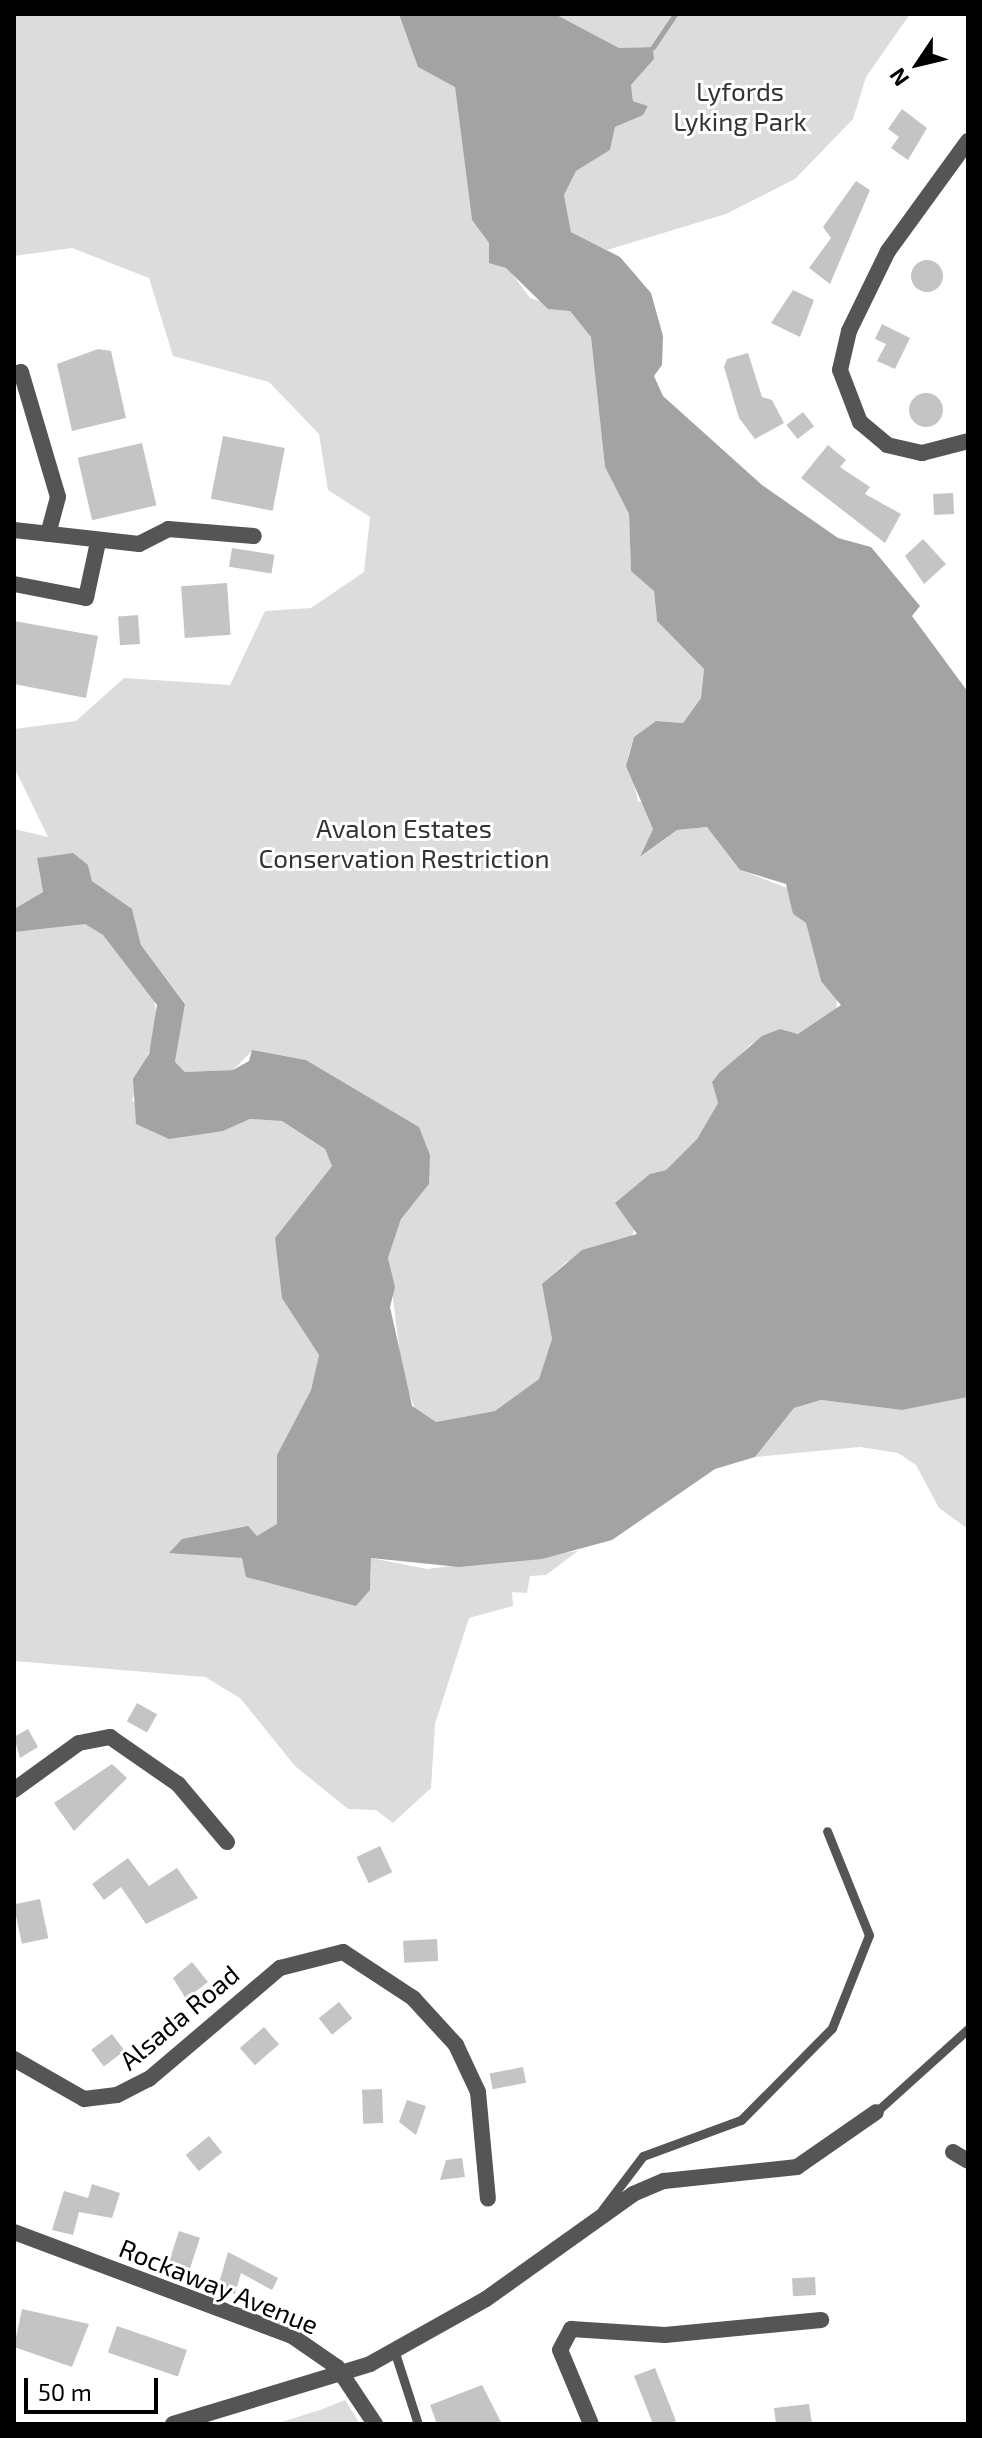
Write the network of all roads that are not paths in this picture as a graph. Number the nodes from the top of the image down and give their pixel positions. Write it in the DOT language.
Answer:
graph roads {
  1 [pos="968,141"];
  2 [pos="14,374"];
  3 [pos="968,441"];
  4 [pos="14,530"];
  5 [pos="48,534"];
  6 [pos="254,536"];
  7 [pos="98,542"];
  8 [pos="14,584"];
  9 [pos="14,1790"];
  10 [pos="827,1831"];
  11 [pos="227,1842"];
  12 [pos="968,2029"];
  13 [pos="14,2059"];
  14 [pos="876,2112"];
  15 [pos="953,2152"];
  16 [pos="968,2161"];
  17 [pos="488,2199"];
  18 [pos="598,2216"];
  19 [pos="14,2232"];
  20 [pos="821,2320"];
  21 [pos="395,2353"];
  22 [pos="344,2375"];
  23 [pos="173,2424"];
  24 [pos="375,2424"];
  25 [pos="418,2424"];
  26 [pos="591,2424"];
  1 -- 3 [label="street"];
  2 -- 5 [label="street"];
  4 -- 5 [label="street"];
  5 -- 7 [label="street"];
  6 -- 7 [label="street"];
  7 -- 8 [label="street"];
  9 -- 11 [label="street"];
  10 -- 18 [label="lane"];
  12 -- 14 [label="lane"];
  13 -- 17 [label="street, Alsada Road"];
  14 -- 18 [label="street"];
  15 -- 16 [label="street"];
  18 -- 21 [label="street"];
  19 -- 22 [label="street, Rockaway Avenue"];
  20 -- 26 [label="street"];
  21 -- 22 [label="street"];
  21 -- 25 [label="lane"];
  22 -- 23 [label="street"];
  22 -- 24 [label="street, Rockaway Avenue"];
}
